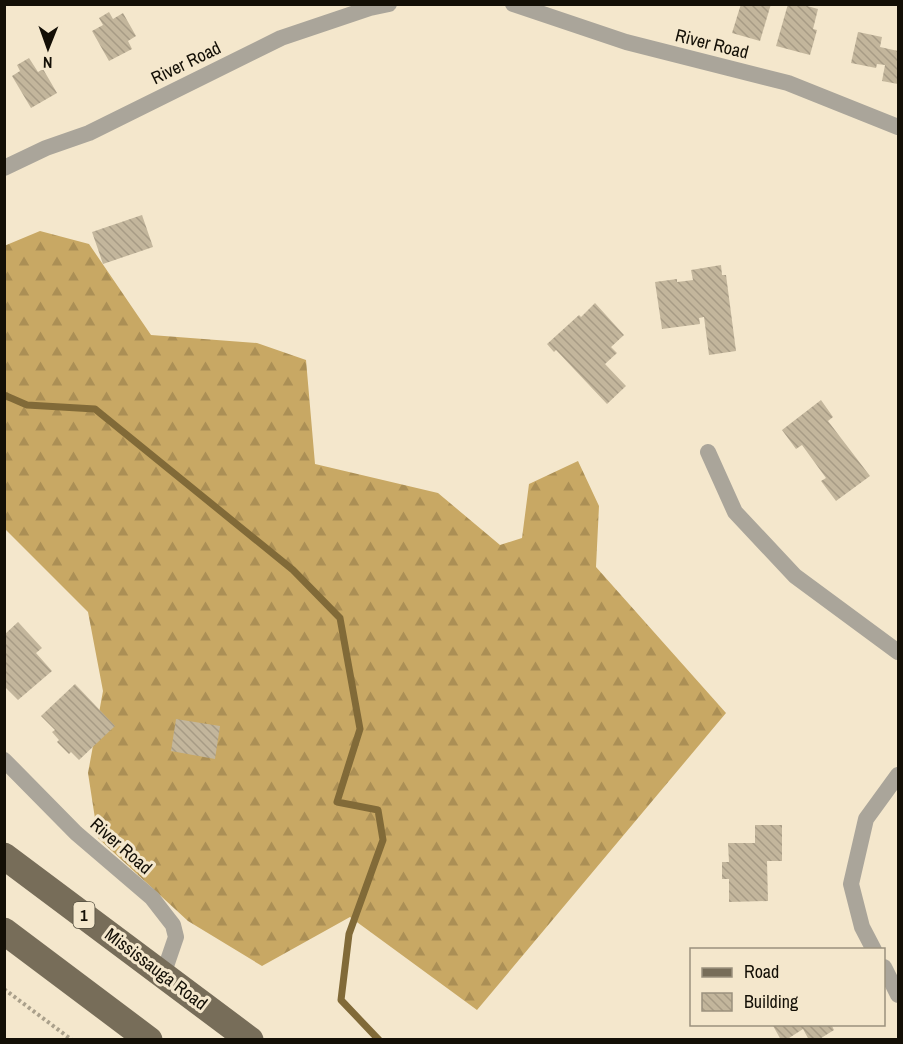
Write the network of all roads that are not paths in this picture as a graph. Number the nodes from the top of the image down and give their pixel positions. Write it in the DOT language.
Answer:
graph roads {
  1 [pos="388,4"];
  2 [pos="513,4"];
  3 [pos="898,127"];
  4 [pos="4,168"];
  5 [pos="708,452"];
  6 [pos="898,652"];
  7 [pos="4,760"];
  8 [pos="898,775"];
  9 [pos="4,856"];
  10 [pos="4,931"];
  11 [pos="873,948"];
  12 [pos="4,954"];
  13 [pos="40,957"];
  14 [pos="885,969"];
  15 [pos="163,975"];
  16 [pos="898,995"];
  17 [pos="150,1040"];
  18 [pos="250,1040"];
  1 -- 4 [label="street, River Road"];
  2 -- 3 [label="street, River Road"];
  5 -- 6 [label="street"];
  7 -- 15 [label="street, River Road"];
  8 -- 11 [label="street"];
  9 -- 15 [label="main road, Mississauga Road / 1"];
  10 -- 13 [label="main road"];
  12 -- 13 [label="main road"];
  13 -- 17 [label="main road"];
  14 -- 16 [label="street"];
  15 -- 18 [label="main road, Mississauga Road / 1"];
}
